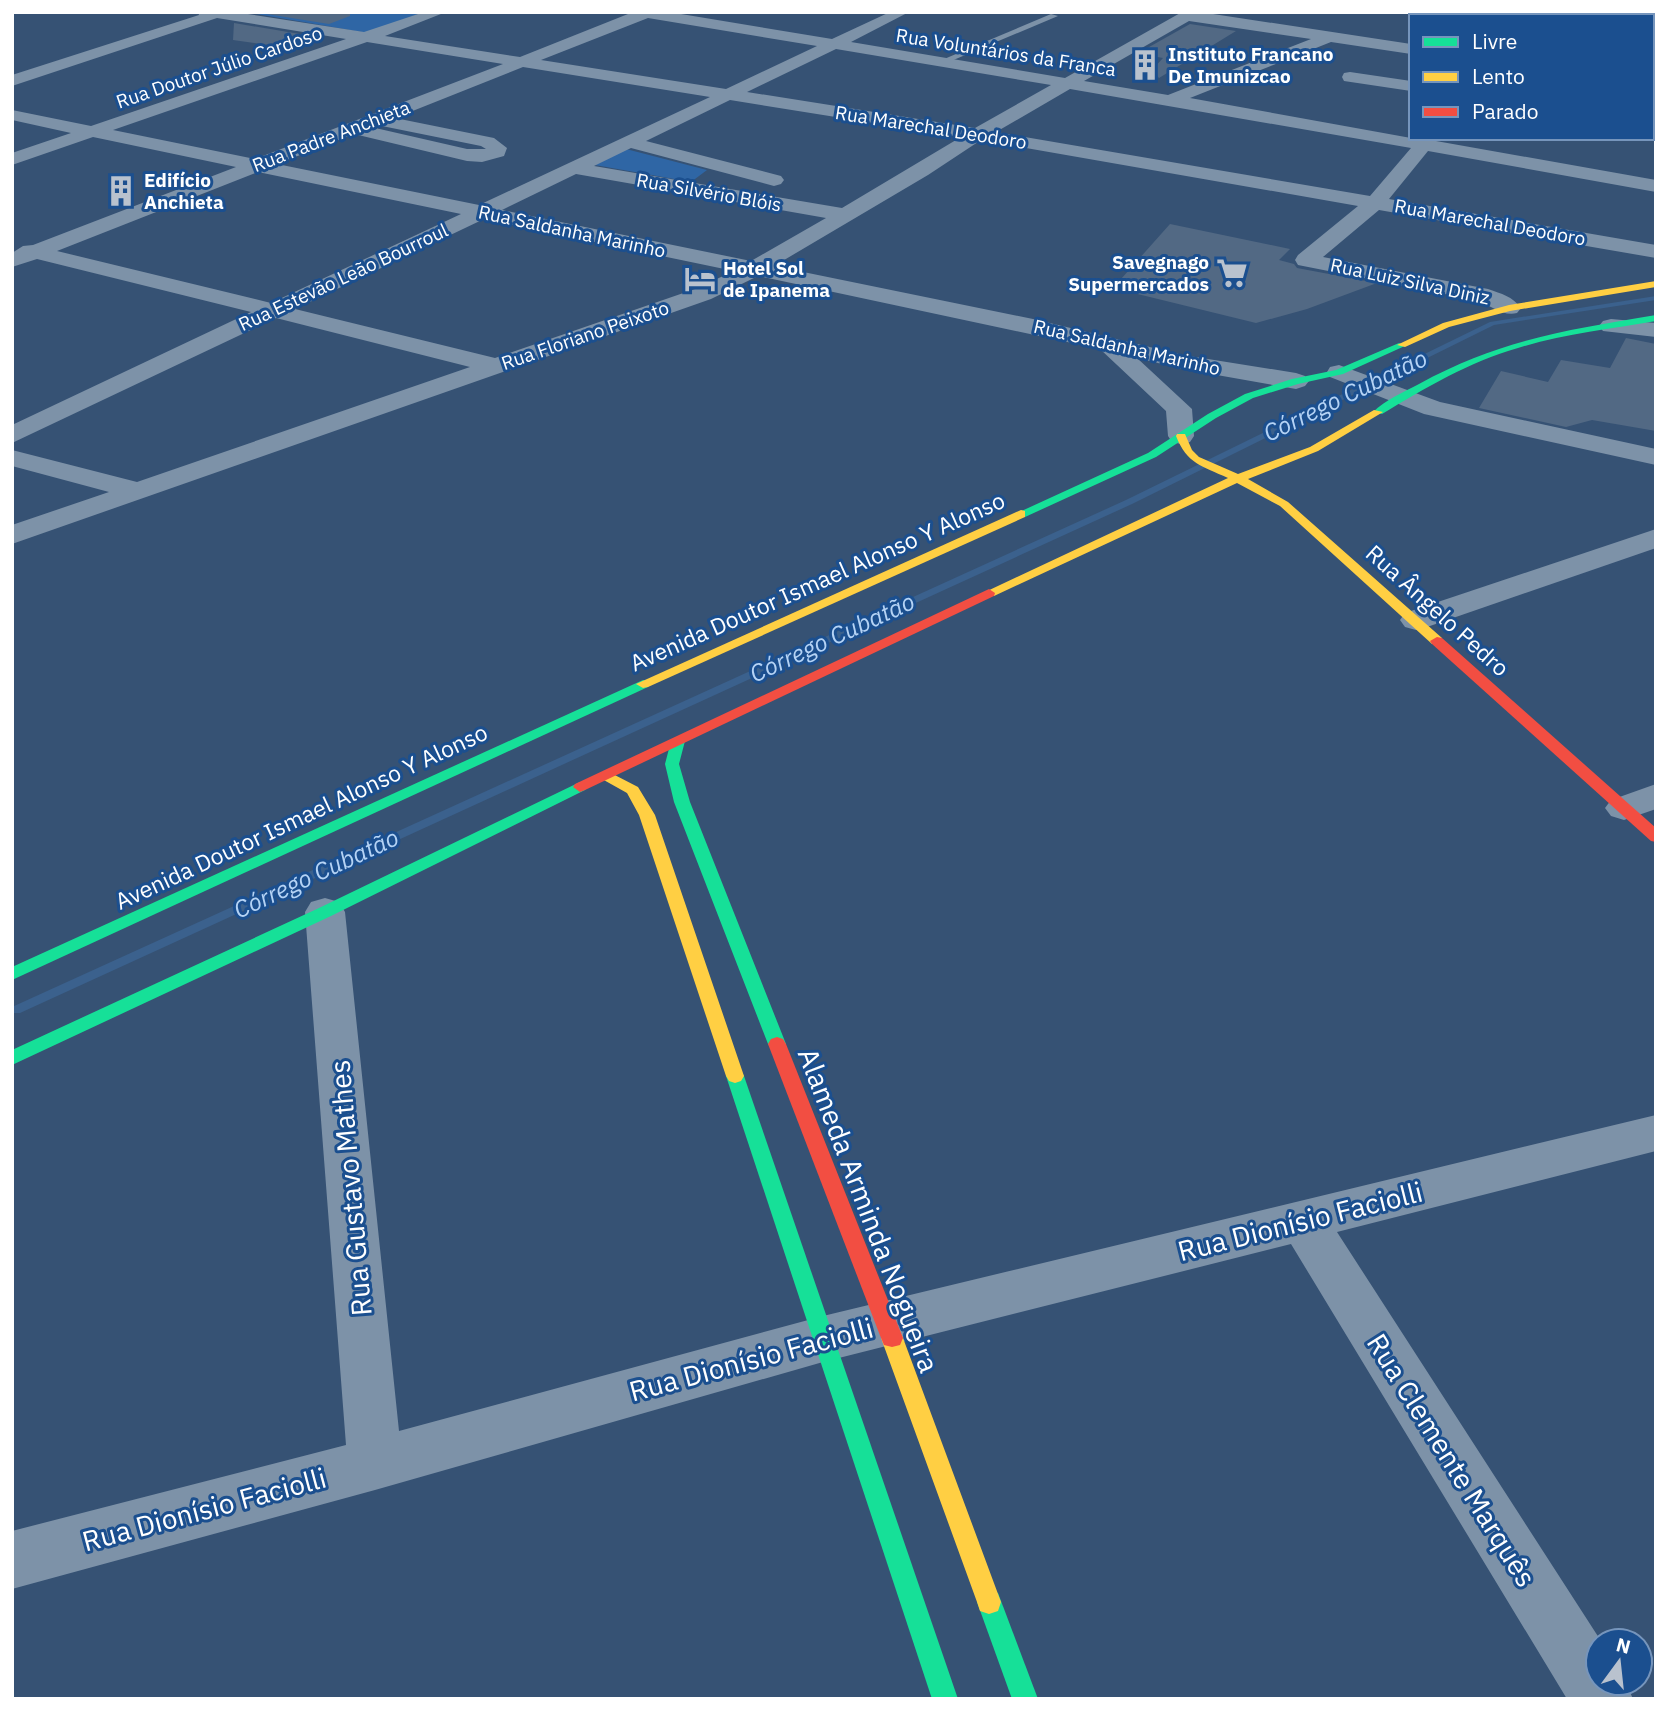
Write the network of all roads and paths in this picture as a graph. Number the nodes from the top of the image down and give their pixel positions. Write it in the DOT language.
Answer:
graph roads {
  1 [pos="439,12"];
  2 [pos="902,12"];
  3 [pos="1435,12"];
  4 [pos="214,13"];
  5 [pos="645,13"];
  6 [pos="1442,13"];
  7 [pos="1190,14"];
  8 [pos="1054,16"];
  9 [pos="1329,37"];
  10 [pos="367,39"];
  11 [pos="835,45"];
  12 [pos="1409,49"];
  13 [pos="941,62"];
  14 [pos="517,63"];
  15 [pos="1350,77"];
  16 [pos="12,81"];
  17 [pos="1068,83"];
  18 [pos="1409,86"];
  19 [pos="727,96"];
  20 [pos="1170,100"];
  21 [pos="12,115"];
  22 [pos="376,118"];
  23 [pos="351,128"];
  24 [pos="93,132"];
  25 [pos="978,134"];
  26 [pos="1409,139"];
  27 [pos="630,142"];
  28 [pos="1425,142"];
  29 [pos="12,159"];
  30 [pos="255,166"];
  31 [pos="574,168"];
  32 [pos="1656,186"];
  33 [pos="1377,201"];
  34 [pos="854,210"];
  35 [pos="480,212"];
  36 [pos="12,247"];
  37 [pos="1656,251"];
  38 [pos="36,252"];
  39 [pos="12,261"];
  40 [pos="754,269"];
  41 [pos="1656,284"];
  42 [pos="1509,308"];
  43 [pos="271,311"];
  44 [pos="1656,318"];
  45 [pos="1611,326"];
  46 [pos="1656,330"];
  47 [pos="1106,344"];
  48 [pos="1184,362"];
  49 [pos="498,366"];
  50 [pos="1347,375"];
  51 [pos="1148,380"];
  52 [pos="1296,381"];
  53 [pos="1395,394"];
  54 [pos="12,435"];
  55 [pos="1184,444"];
  56 [pos="1656,457"];
  57 [pos="12,458"];
  58 [pos="1237,478"];
  59 [pos="139,491"];
  60 [pos="12,535"];
  61 [pos="1656,538"];
  62 [pos="1416,620"];
  63 [pos="678,740"];
  64 [pos="607,776"];
  65 [pos="1640,802"];
  66 [pos="1656,837"];
  67 [pos="325,912"];
  68 [pos="12,974"];
  69 [pos="12,1057"];
  70 [pos="1656,1133"];
  71 [pos="1303,1221"];
  72 [pos="886,1322"];
  73 [pos="823,1339"];
  74 [pos="375,1464"];
  75 [pos="12,1560"];
  76 [pos="945,1699"];
  77 [pos="1025,1699"];
  78 [pos="1602,1699"];
  1 -- 10 [label="street, Rua Doutor Júlio Cardoso"];
  2 -- 11 [label="street, Rua Estevão Leão Bourroul"];
  3 -- 6 [label="main road"];
  4 -- 10 [label="street, Rua Marechal Deodoro"];
  4 -- 16 [label="street"];
  5 -- 11 [label="street, Rua Voluntários da Franca"];
  5 -- 14 [label="street, Rua Padre Anchieta"];
  7 -- 9 [label="street"];
  7 -- 17 [label="street, Rua Floriano Peixoto"];
  8 -- 13 [label="lane"];
  9 -- 12 [label="street"];
  9 -- 20 [label="street"];
  10 -- 14 [label="street, Rua Marechal Deodoro"];
  10 -- 24 [label="street, Rua Doutor Júlio Cardoso"];
  11 -- 13 [label="street, Rua Voluntários da Franca"];
  11 -- 19 [label="street, Rua Estevão Leão Bourroul"];
  13 -- 17 [label="street, Rua Voluntários da Franca"];
  14 -- 19 [label="street, Rua Marechal Deodoro"];
  14 -- 22 [label="street, Rua Padre Anchieta"];
  15 -- 18 [label="street"];
  17 -- 20 [label="street, Rua Voluntários da Franca"];
  17 -- 25 [label="street, Rua Floriano Peixoto"];
  19 -- 25 [label="street, Rua Marechal Deodoro"];
  19 -- 27 [label="street, Rua Estevão Leão Bourroul"];
  20 -- 26 [label="street, Rua Voluntários da Franca"];
  21 -- 24 [label="street, Rua Saldanha Marinho"];
  22 -- 23 [label="street, Rua Padre Anchieta"];
  22 -- 23 [label="street"];
  23 -- 30 [label="street, Rua Padre Anchieta"];
  24 -- 29 [label="street, Rua Doutor Júlio Cardoso"];
  24 -- 30 [label="street, Rua Saldanha Marinho"];
  25 -- 33 [label="street, Rua Marechal Deodoro"];
  25 -- 34 [label="street, Rua Floriano Peixoto"];
  27 -- 31 [label="street, Rua Estevão Leão Bourroul"];
  27 -- 34 [label="street"];
  28 -- 32 [label="street, Rua Voluntários da Franca"];
  28 -- 33 [label="street"];
  30 -- 35 [label="street, Rua Saldanha Marinho"];
  30 -- 38 [label="street, Rua Padre Anchieta"];
  31 -- 34 [label="street, Rua Silvério Blóis"];
  31 -- 35 [label="street, Rua Estevão Leão Bourroul"];
  33 -- 37 [label="street, Rua Marechal Deodoro"];
  33 -- 42 [label="street, Rua Luiz Silva Diniz"];
  34 -- 40 [label="street, Rua Floriano Peixoto"];
  35 -- 40 [label="street, Rua Saldanha Marinho"];
  35 -- 43 [label="street, Rua Estevão Leão Bourroul"];
  36 -- 38 [label="street"];
  38 -- 39 [label="street, Rua Padre Anchieta"];
  38 -- 43 [label="street"];
  40 -- 47 [label="street, Rua Saldanha Marinho"];
  40 -- 49 [label="street, Rua Floriano Peixoto"];
  41 -- 42 [label="main road, Avenida Doutor Ismael Alonso Y Alonso"];
  42 -- 50 [label="main road, Avenida Doutor Ismael Alonso Y Alonso"];
  43 -- 49 [label="street"];
  43 -- 54 [label="street, Rua Estevão Leão Bourroul"];
  44 -- 45 [label="main road"];
  45 -- 46 [label="street"];
  45 -- 53 [label="main road"];
  47 -- 48 [label="street, Rua Saldanha Marinho"];
  47 -- 51 [label="street"];
  48 -- 51 [label="street"];
  48 -- 52 [label="street, Rua Saldanha Marinho"];
  49 -- 59 [label="street, Rua Floriano Peixoto"];
  50 -- 52 [label="main road, Avenida Doutor Ismael Alonso Y Alonso"];
  50 -- 53 [label="street"];
  51 -- 55 [label="street"];
  52 -- 55 [label="main road, Avenida Doutor Ismael Alonso Y Alonso"];
  53 -- 56 [label="street"];
  53 -- 58 [label="main road"];
  55 -- 58 [label="main road, Rua Ângelo Pedro"];
  55 -- 68 [label="main road, Avenida Doutor Ismael Alonso Y Alonso"];
  57 -- 59 [label="street"];
  58 -- 62 [label="main road, Rua Ângelo Pedro"];
  58 -- 63 [label="main road"];
  59 -- 60 [label="street, Rua Floriano Peixoto"];
  61 -- 62 [label="street"];
  62 -- 65 [label="main road, Rua Ângelo Pedro"];
  63 -- 64 [label="main road"];
  63 -- 72 [label="main road, Alameda Arminda Nogueira"];
  64 -- 67 [label="main road"];
  64 -- 73 [label="main road"];
  65 -- 66 [label="main road, Rua Ângelo Pedro"];
  67 -- 69 [label="main road"];
  67 -- 74 [label="street, Rua Gustavo Mathes"];
  70 -- 71 [label="street, Rua Dionísio Faciolli"];
  71 -- 72 [label="street, Rua Dionísio Faciolli"];
  71 -- 78 [label="street, Rua Clemente Marquês"];
  72 -- 73 [label="street, Rua Dionísio Faciolli"];
  72 -- 77 [label="main road, Alameda Arminda Nogueira"];
  73 -- 74 [label="street, Rua Dionísio Faciolli"];
  73 -- 76 [label="main road"];
  74 -- 75 [label="street, Rua Dionísio Faciolli"];
}
